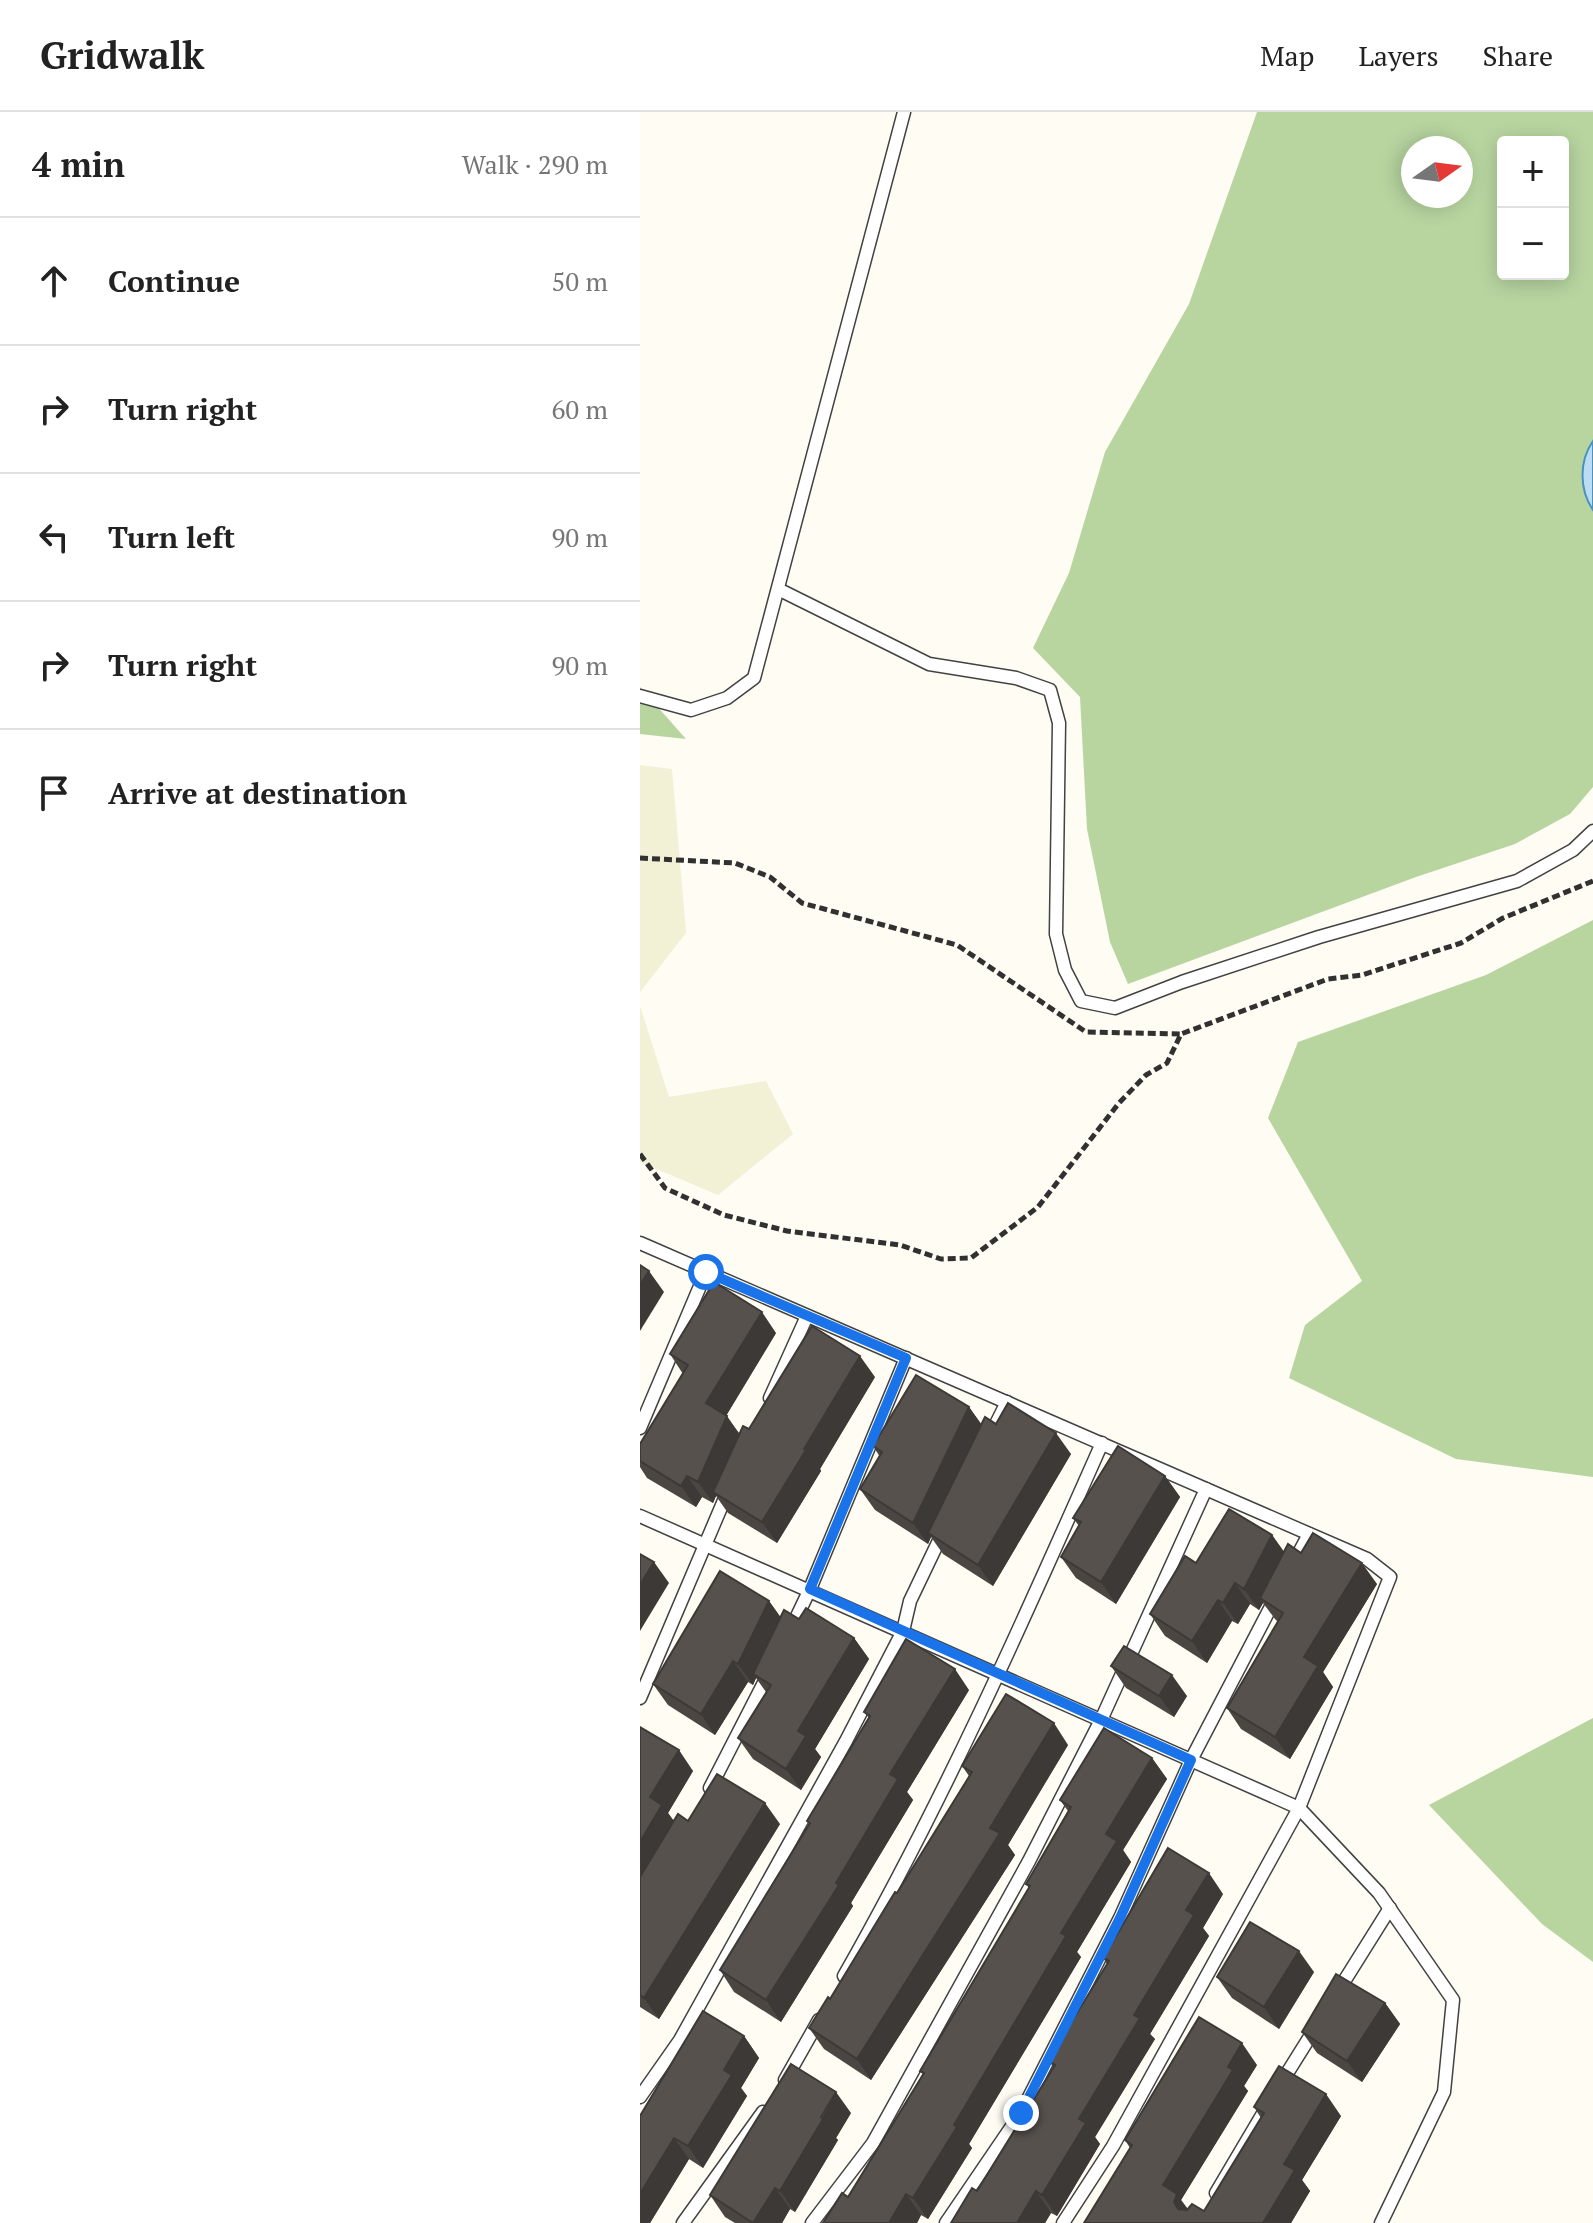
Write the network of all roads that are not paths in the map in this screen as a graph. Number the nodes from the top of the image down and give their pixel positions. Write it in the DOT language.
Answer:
graph roads {
  1 [pos="904,112"];
  2 [pos="780,590"];
  3 [pos="640,696"];
  4 [pos="1593,831"];
  5 [pos="640,1243"];
  6 [pos="706,1272"];
  7 [pos="807,1316"];
  8 [pos="906,1358"];
  9 [pos="1007,1402"];
  10 [pos="762,1415"];
  11 [pos="640,1428"];
  12 [pos="1102,1443"];
  13 [pos="986,1444"];
  14 [pos="737,1472"];
  15 [pos="1206,1489"];
  16 [pos="640,1516"];
  17 [pos="951,1516"];
  18 [pos="1309,1534"];
  19 [pos="704,1544"];
  20 [pos="1287,1576"];
  21 [pos="810,1589"];
  22 [pos="1279,1590"];
  23 [pos="903,1631"];
  24 [pos="782,1647"];
  25 [pos="775,1661"];
  26 [pos="999,1675"];
  27 [pos="640,1698"];
  28 [pos="1101,1720"];
  29 [pos="1191,1760"];
  30 [pos="703,1801"];
  31 [pos="1299,1808"];
  32 [pos="1390,1908"];
  33 [pos="835,1993"];
  34 [pos="1333,1999"];
  35 [pos="827,2006"];
  36 [pos="1325,2012"];
  37 [pos="640,2097"];
  38 [pos="1206,2210"];
  39 [pos="683,2223"];
  40 [pos="812,2223"];
  41 [pos="946,2223"];
  42 [pos="1063,2223"];
  43 [pos="1381,2223"];
  1 -- 2 [label="lane"];
  2 -- 3 [label="lane"];
  2 -- 4 [label="lane"];
  5 -- 6 [label="lane"];
  6 -- 7 [label="lane"];
  6 -- 11 [label="lane"];
  7 -- 8 [label="lane"];
  7 -- 10 [label="lane"];
  8 -- 9 [label="lane"];
  8 -- 21 [label="lane"];
  9 -- 12 [label="lane"];
  9 -- 13 [label="lane"];
  12 -- 15 [label="lane"];
  12 -- 26 [label="lane"];
  14 -- 19 [label="lane"];
  15 -- 18 [label="lane"];
  15 -- 28 [label="lane"];
  16 -- 19 [label="lane"];
  17 -- 23 [label="lane"];
  18 -- 20 [label="lane"];
  18 -- 31 [label="lane"];
  19 -- 21 [label="lane"];
  19 -- 27 [label="lane"];
  21 -- 23 [label="lane"];
  21 -- 24 [label="lane"];
  22 -- 29 [label="lane"];
  23 -- 26 [label="lane"];
  23 -- 37 [label="lane"];
  25 -- 30 [label="lane"];
  26 -- 28 [label="lane"];
  26 -- 33 [label="lane"];
  28 -- 29 [label="lane"];
  28 -- 40 [label="lane"];
  29 -- 31 [label="lane"];
  29 -- 41 [label="lane"];
  31 -- 32 [label="lane"];
  31 -- 42 [label="lane"];
  32 -- 34 [label="lane"];
  32 -- 43 [label="lane"];
  35 -- 39 [label="lane"];
  36 -- 38 [label="lane"];
}
